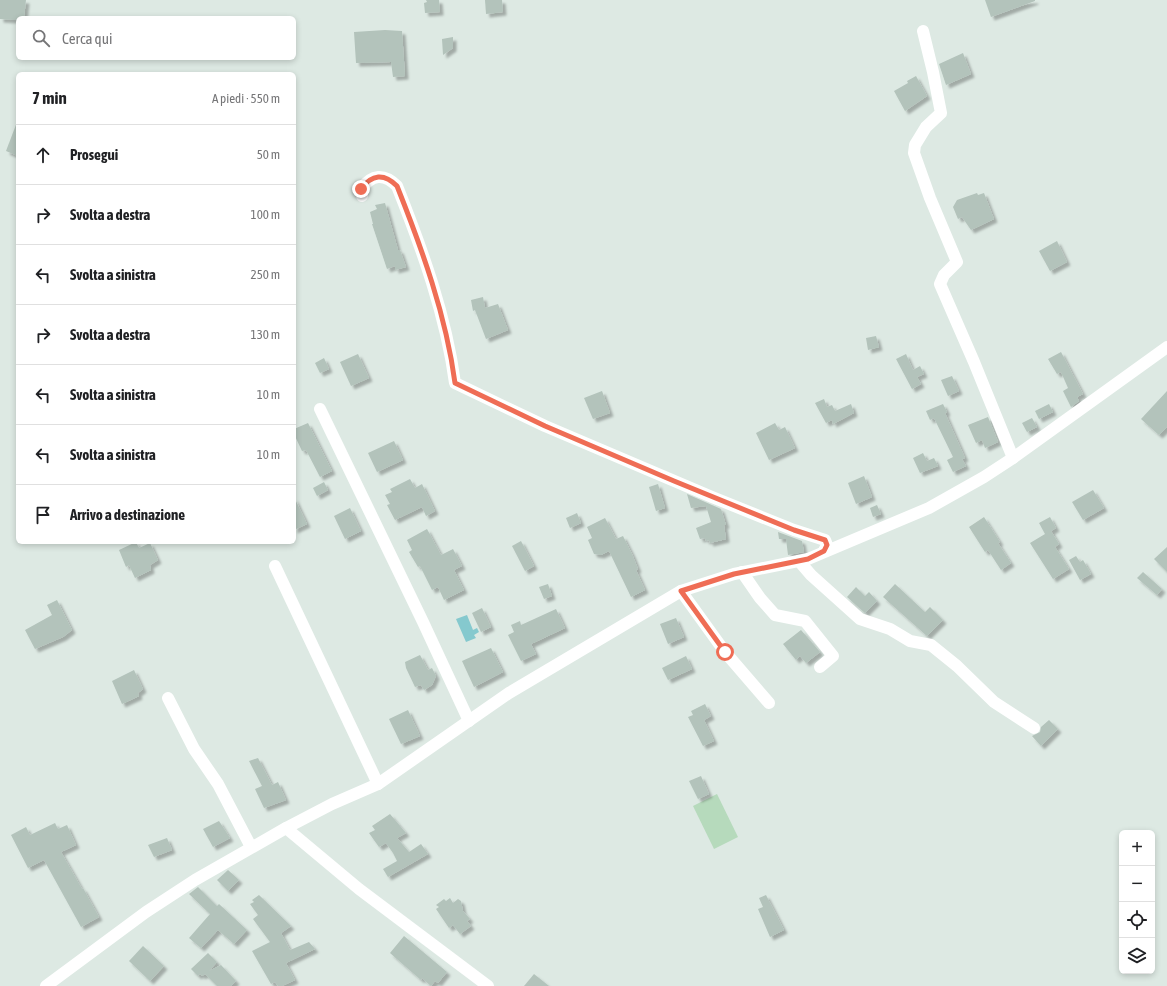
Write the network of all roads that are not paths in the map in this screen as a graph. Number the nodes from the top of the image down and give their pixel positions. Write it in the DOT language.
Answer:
graph roads {
  1 [pos="923,31"];
  2 [pos="362,196"];
  3 [pos="1167,348"];
  4 [pos="320,409"];
  5 [pos="1013,458"];
  6 [pos="824,551"];
  7 [pos="799,561"];
  8 [pos="275,566"];
  9 [pos="742,572"];
  10 [pos="681,591"];
  11 [pos="820,667"];
  12 [pos="168,698"];
  13 [pos="769,703"];
  14 [pos="469,721"];
  15 [pos="1034,728"];
  16 [pos="378,784"];
  17 [pos="286,828"];
  18 [pos="251,847"];
  19 [pos="46,986"];
  20 [pos="488,986"];
  1 -- 5 [label="street"];
  2 -- 6 [label="street"];
  3 -- 5 [label="street"];
  4 -- 14 [label="street"];
  5 -- 6 [label="street"];
  6 -- 7 [label="street"];
  7 -- 9 [label="street"];
  7 -- 15 [label="street"];
  8 -- 16 [label="street"];
  9 -- 10 [label="street"];
  9 -- 11 [label="street"];
  10 -- 13 [label="street"];
  10 -- 14 [label="street"];
  12 -- 18 [label="street"];
  14 -- 16 [label="street"];
  16 -- 17 [label="street"];
  17 -- 18 [label="street"];
  17 -- 20 [label="street"];
  18 -- 19 [label="street"];
}
